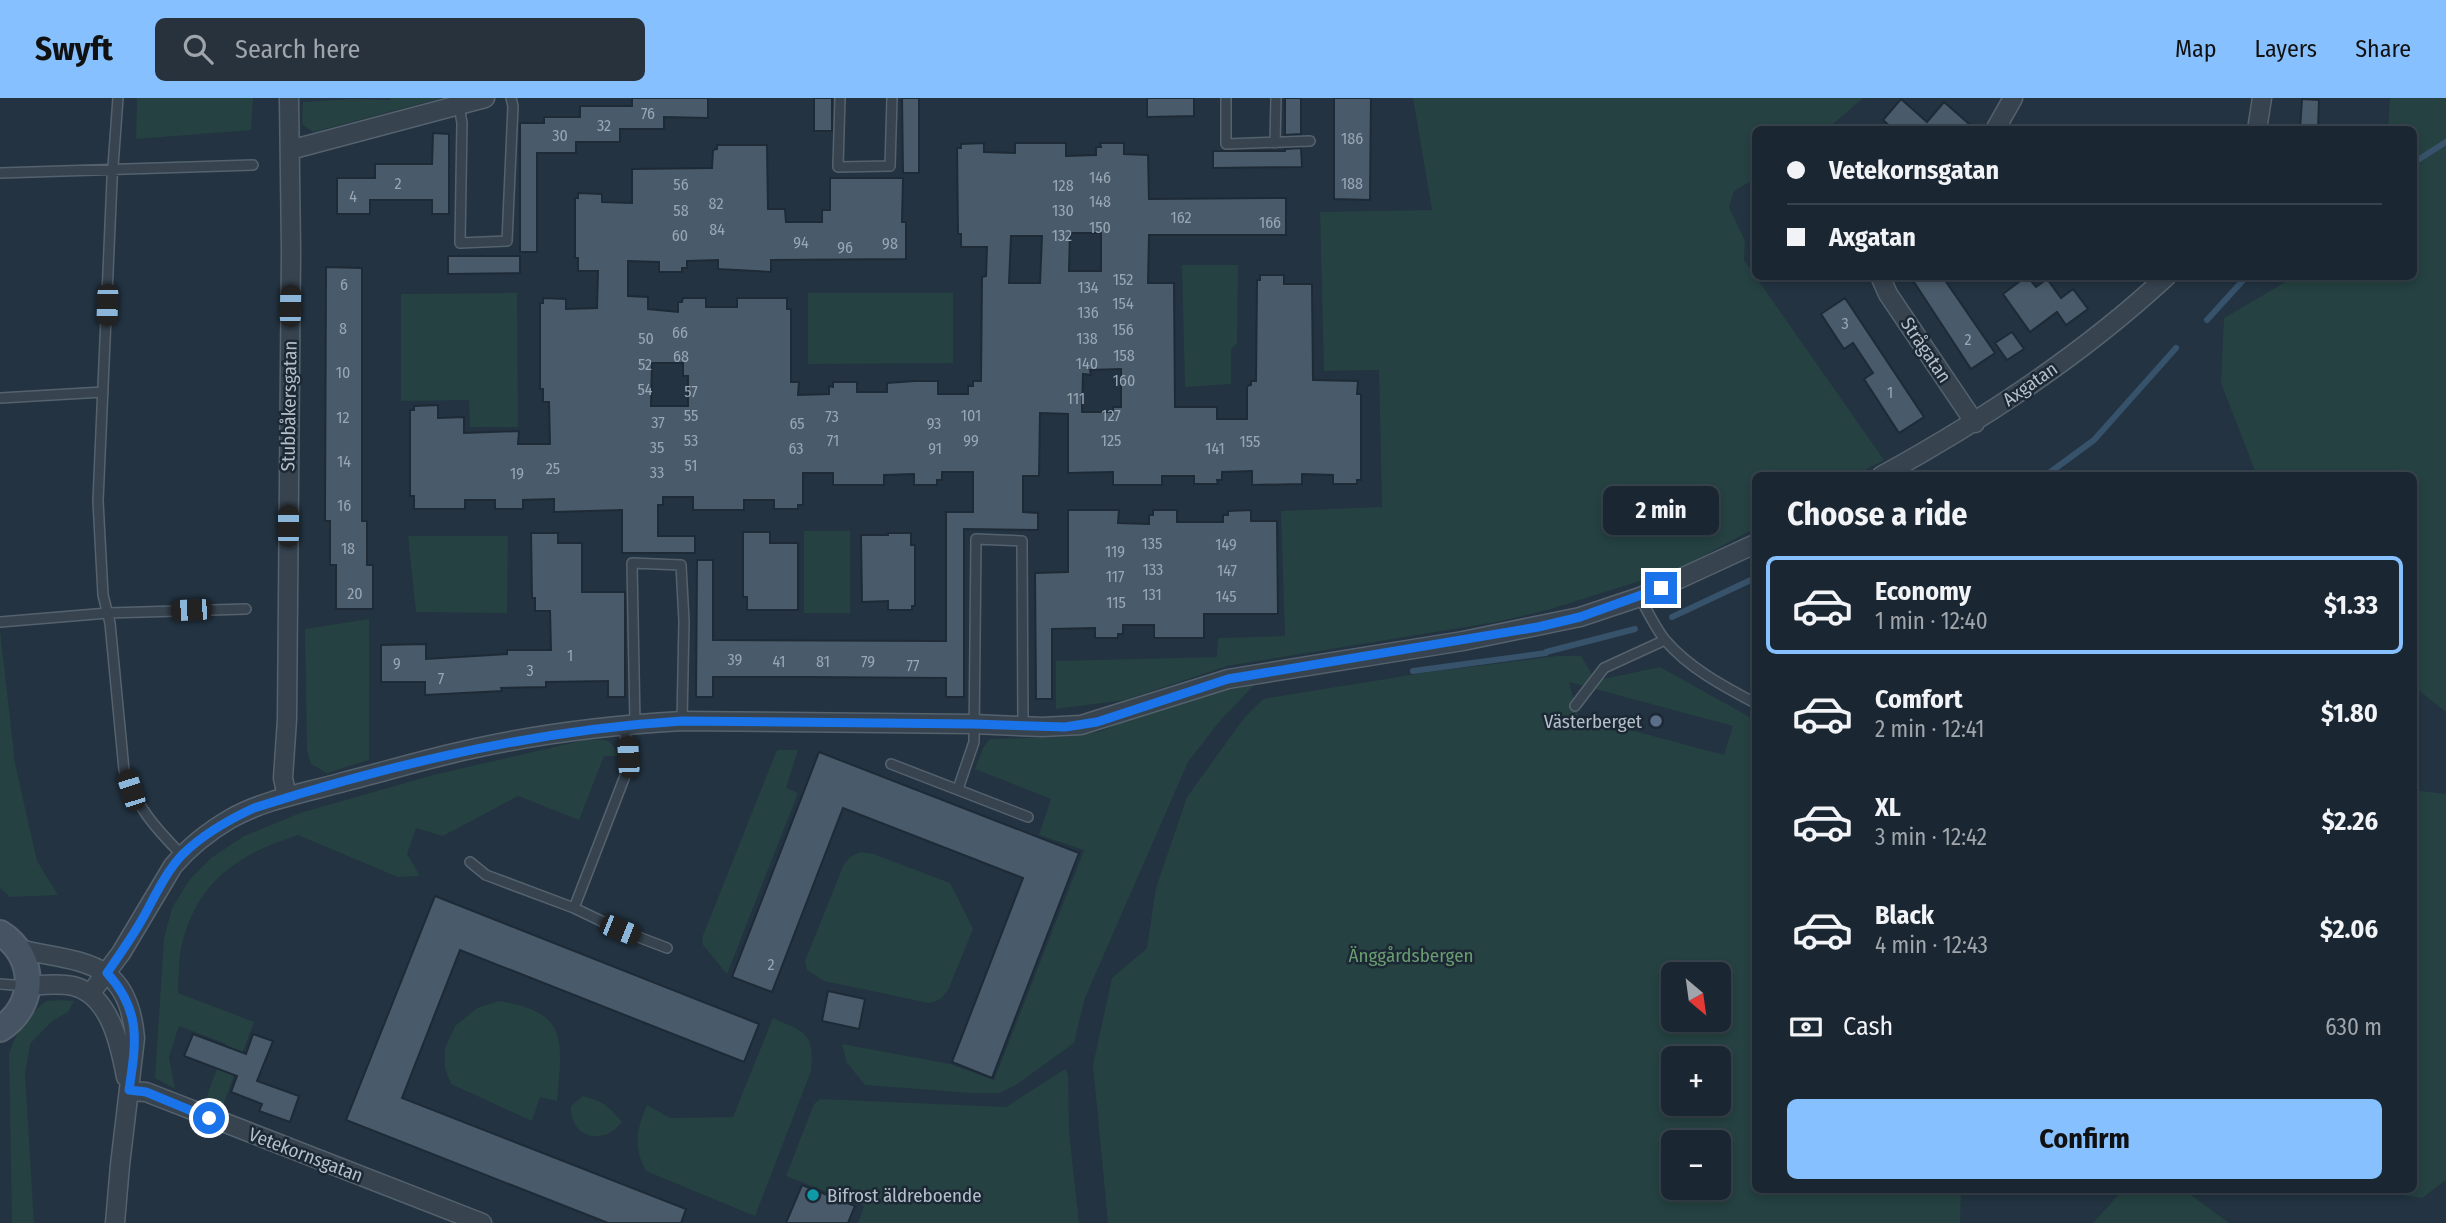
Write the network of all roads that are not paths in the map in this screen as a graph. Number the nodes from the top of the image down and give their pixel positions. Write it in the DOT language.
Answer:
graph roads {
  1 [pos="118,98"];
  2 [pos="289,98"];
  3 [pos="485,98"];
  4 [pos="511,98"];
  5 [pos="840,98"];
  6 [pos="892,98"];
  7 [pos="1226,98"];
  8 [pos="1276,98"];
  9 [pos="2013,98"];
  10 [pos="2262,98"];
  11 [pos="459,105"];
  12 [pos="1997,126"];
  13 [pos="2258,126"];
  14 [pos="1310,141"];
  15 [pos="1275,143"];
  16 [pos="290,150"];
  17 [pos="253,165"];
  18 [pos="113,170"];
  19 [pos="0,173"];
  20 [pos="1882,280"];
  21 [pos="2162,280"];
  22 [pos="103,392"];
  23 [pos="0,398"];
  24 [pos="1975,423"];
  25 [pos="1888,472"];
  26 [pos="1752,545"];
  27 [pos="1640,597"];
  28 [pos="246,609"];
  29 [pos="108,613"];
  30 [pos="0,621"];
  31 [pos="1665,640"];
  32 [pos="1752,701"];
  33 [pos="1575,706"];
  34 [pos="682,721"];
  35 [pos="630,724"];
  36 [pos="973,724"];
  37 [pos="1023,726"];
  38 [pos="891,764"];
  39 [pos="958,789"];
  40 [pos="287,797"];
  41 [pos="1028,817"];
  42 [pos="182,855"];
  43 [pos="470,862"];
  44 [pos="574,908"];
  45 [pos="9,941"];
  46 [pos="667,948"];
  47 [pos="107,973"];
  48 [pos="0,984"];
  49 [pos="28,986"];
  50 [pos="90,994"];
  51 [pos="4,1031"];
  52 [pos="129,1090"];
  53 [pos="115,1223"];
  54 [pos="482,1223"];
  1 -- 18 [label="lane"];
  2 -- 16 [label="street, Stubbåkersgatan"];
  3 -- 11 [label="street"];
  4 -- 11 [label="lane"];
  5 -- 6 [label="lane"];
  7 -- 15 [label="lane"];
  8 -- 15 [label="lane"];
  9 -- 12 [label="street"];
  10 -- 13 [label="street"];
  11 -- 16 [label="street"];
  14 -- 15 [label="lane"];
  16 -- 40 [label="street, Stubbåkersgatan"];
  17 -- 18 [label="lane"];
  18 -- 19 [label="lane"];
  18 -- 22 [label="lane"];
  20 -- 24 [label="street, Strågatan"];
  21 -- 24 [label="street, Axgatan"];
  22 -- 23 [label="lane"];
  22 -- 29 [label="lane"];
  24 -- 25 [label="street, Axgatan"];
  26 -- 27 [label="street"];
  27 -- 31 [label="lane"];
  27 -- 37 [label="street"];
  28 -- 29 [label="lane"];
  29 -- 30 [label="lane"];
  29 -- 42 [label="lane"];
  31 -- 32 [label="lane"];
  31 -- 33 [label="lane"];
  34 -- 35 [label="street"];
  34 -- 35 [label="lane"];
  34 -- 36 [label="street"];
  35 -- 40 [label="street"];
  35 -- 44 [label="lane"];
  36 -- 37 [label="street"];
  36 -- 37 [label="lane"];
  36 -- 39 [label="lane"];
  38 -- 39 [label="lane"];
  39 -- 41 [label="lane"];
  40 -- 42 [label="street"];
  42 -- 47 [label="street"];
  43 -- 44 [label="lane"];
  44 -- 46 [label="lane"];
  45 -- 47 [label="street"];
  45 -- 49 [label="main road"];
  47 -- 50 [label="street"];
  47 -- 52 [label="street"];
  48 -- 49 [label="lane"];
  49 -- 50 [label="street"];
  49 -- 51 [label="main road"];
  50 -- 52 [label="street"];
  52 -- 53 [label="street"];
  52 -- 54 [label="street, Vetekornsgatan"];
}
